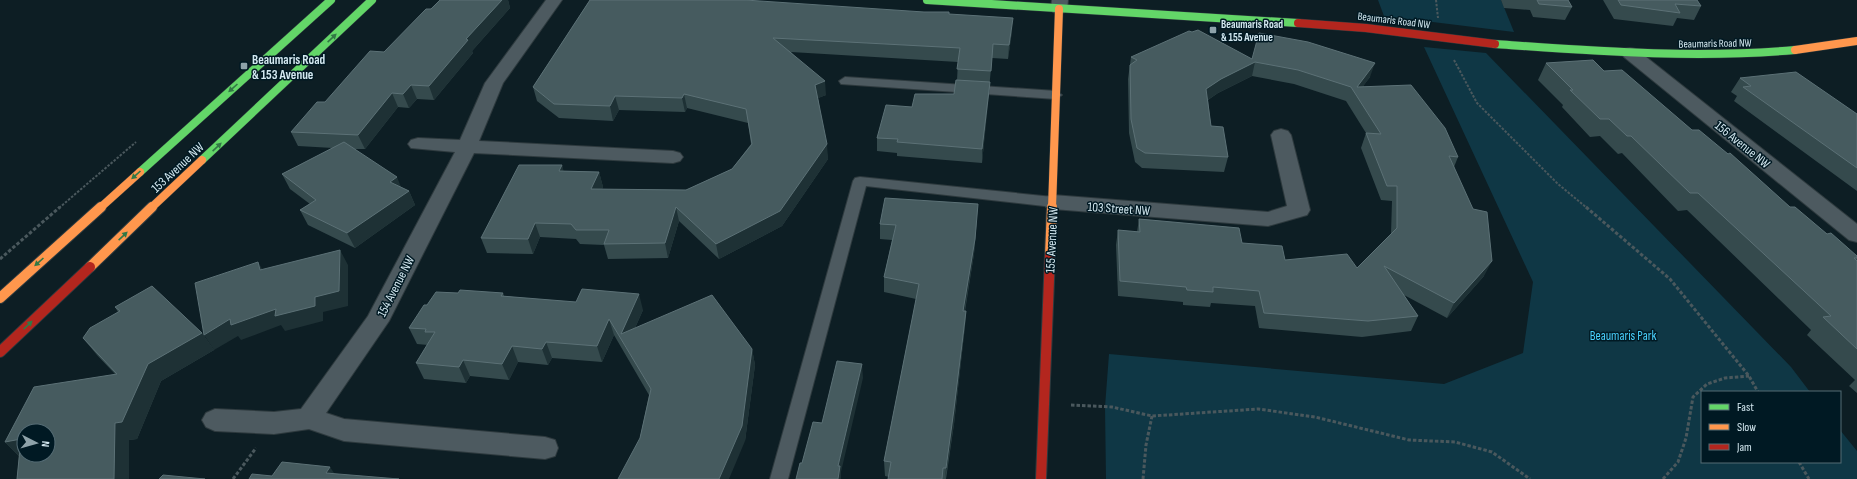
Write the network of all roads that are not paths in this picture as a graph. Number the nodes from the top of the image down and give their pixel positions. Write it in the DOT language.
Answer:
graph roads {
  1 [pos="331,0"];
  2 [pos="372,0"];
  3 [pos="554,0"];
  4 [pos="927,0"];
  5 [pos="1060,4"];
  6 [pos="1857,41"];
  7 [pos="1630,53"];
  8 [pos="845,81"];
  9 [pos="1056,95"];
  10 [pos="1281,135"];
  11 [pos="418,144"];
  12 [pos="467,147"];
  13 [pos="673,157"];
  14 [pos="1053,202"];
  15 [pos="1857,235"];
  16 [pos="0,298"];
  17 [pos="0,352"];
  18 [pos="309,418"];
  19 [pos="215,420"];
  20 [pos="545,448"];
  21 [pos="779,479"];
  22 [pos="1041,479"];
  1 -- 16 [label="street, 153 Avenue NW, one-way"];
  17 -- 2 [label="street, 153 Avenue NW, one-way"];
  3 -- 12 [label="street, 154 Avenue NW"];
  4 -- 5 [label="street, Beaumaris Road NW"];
  5 -- 7 [label="street, Beaumaris Road NW"];
  5 -- 9 [label="street, 155 Avenue NW"];
  6 -- 7 [label="street, Beaumaris Road NW"];
  7 -- 15 [label="street, 156 Avenue NW"];
  8 -- 9 [label="lane"];
  9 -- 14 [label="street, 155 Avenue NW"];
  10 -- 14 [label="street, 103 Street NW"];
  11 -- 12 [label="street"];
  12 -- 13 [label="street"];
  12 -- 18 [label="street, 154 Avenue NW"];
  14 -- 21 [label="lane, 103 Street NW"];
  14 -- 22 [label="street, 155 Avenue NW"];
  18 -- 19 [label="street"];
  18 -- 20 [label="street"];
}
